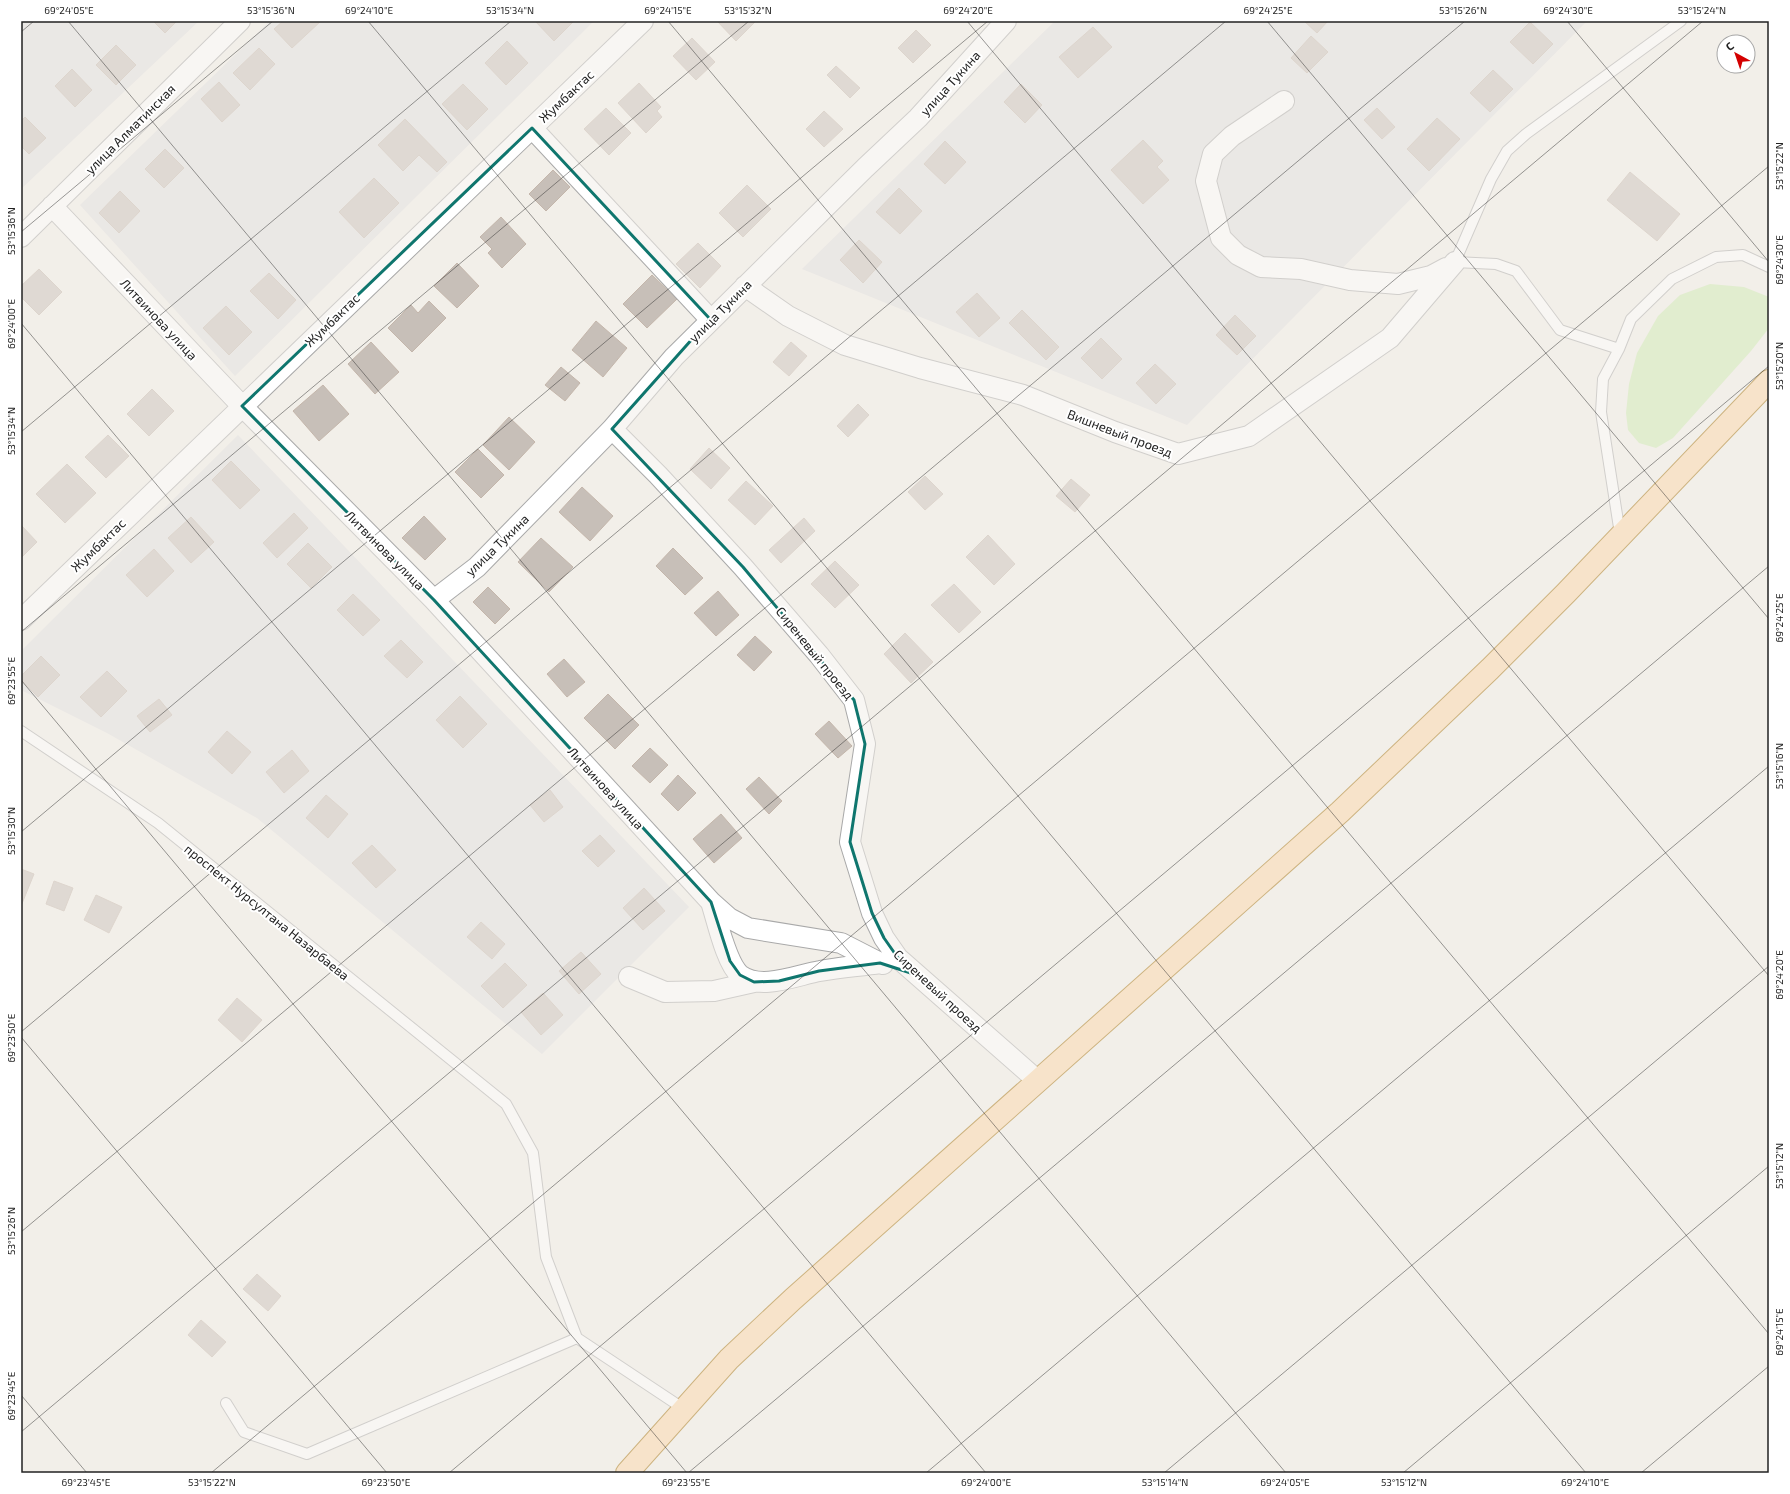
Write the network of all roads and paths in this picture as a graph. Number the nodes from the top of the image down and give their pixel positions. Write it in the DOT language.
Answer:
graph roads {
  1 [pos="240,21"];
  2 [pos="643,21"];
  3 [pos="1006,21"];
  4 [pos="1681,21"];
  5 [pos="1284,101"];
  6 [pos="532,128"];
  7 [pos="52,206"];
  8 [pos="21,237"];
  9 [pos="1455,262"];
  10 [pos="1769,267"];
  11 [pos="745,286"];
  12 [pos="710,319"];
  13 [pos="1619,349"];
  14 [pos="1769,381"];
  15 [pos="242,406"];
  16 [pos="612,429"];
  17 [pos="1621,537"];
  18 [pos="434,600"];
  19 [pos="21,620"];
  20 [pos="21,731"];
  21 [pos="711,902"];
  22 [pos="880,963"];
  23 [pos="920,976"];
  24 [pos="629,977"];
  25 [pos="754,982"];
  26 [pos="1038,1081"];
  27 [pos="577,1338"];
  28 [pos="226,1403"];
  29 [pos="684,1409"];
  30 [pos="626,1473"];
  1 -- 7 [label="street, улица Алматинская"];
  2 -- 6 [label="street, Жумбактас"];
  3 -- 11 [label="street, улица Тукина"];
  4 -- 9 [label="lane"];
  5 -- 9 [label="street"];
  6 -- 12 [label="street"];
  6 -- 15 [label="street, Жумбактас"];
  7 -- 8 [label="street, улица Алматинская"];
  7 -- 15 [label="street, Литвинова улица"];
  9 -- 11 [label="street, Вишневый проезд"];
  9 -- 13 [label="lane"];
  10 -- 13 [label="lane"];
  11 -- 12 [label="street, улица Тукина"];
  12 -- 16 [label="street, улица Тукина"];
  13 -- 17 [label="lane"];
  14 -- 17 [label="main road"];
  15 -- 18 [label="street, Литвинова улица"];
  15 -- 19 [label="street, Жумбактас"];
  16 -- 18 [label="street, улица Тукина"];
  16 -- 23 [label="street, Сиреневый проезд"];
  17 -- 26 [label="main road"];
  18 -- 21 [label="street, Литвинова улица"];
  20 -- 27 [label="lane, проспект Нурсултана Назарбаева"];
  21 -- 22 [label="street, Литвинова улица"];
  21 -- 25 [label="street"];
  22 -- 23 [label="street, Литвинова улица"];
  22 -- 25 [label="street"];
  23 -- 26 [label="street, Сиреневый проезд"];
  24 -- 25 [label="street"];
  26 -- 29 [label="main road"];
  27 -- 28 [label="lane"];
  27 -- 29 [label="lane"];
  29 -- 30 [label="main road"];
}
